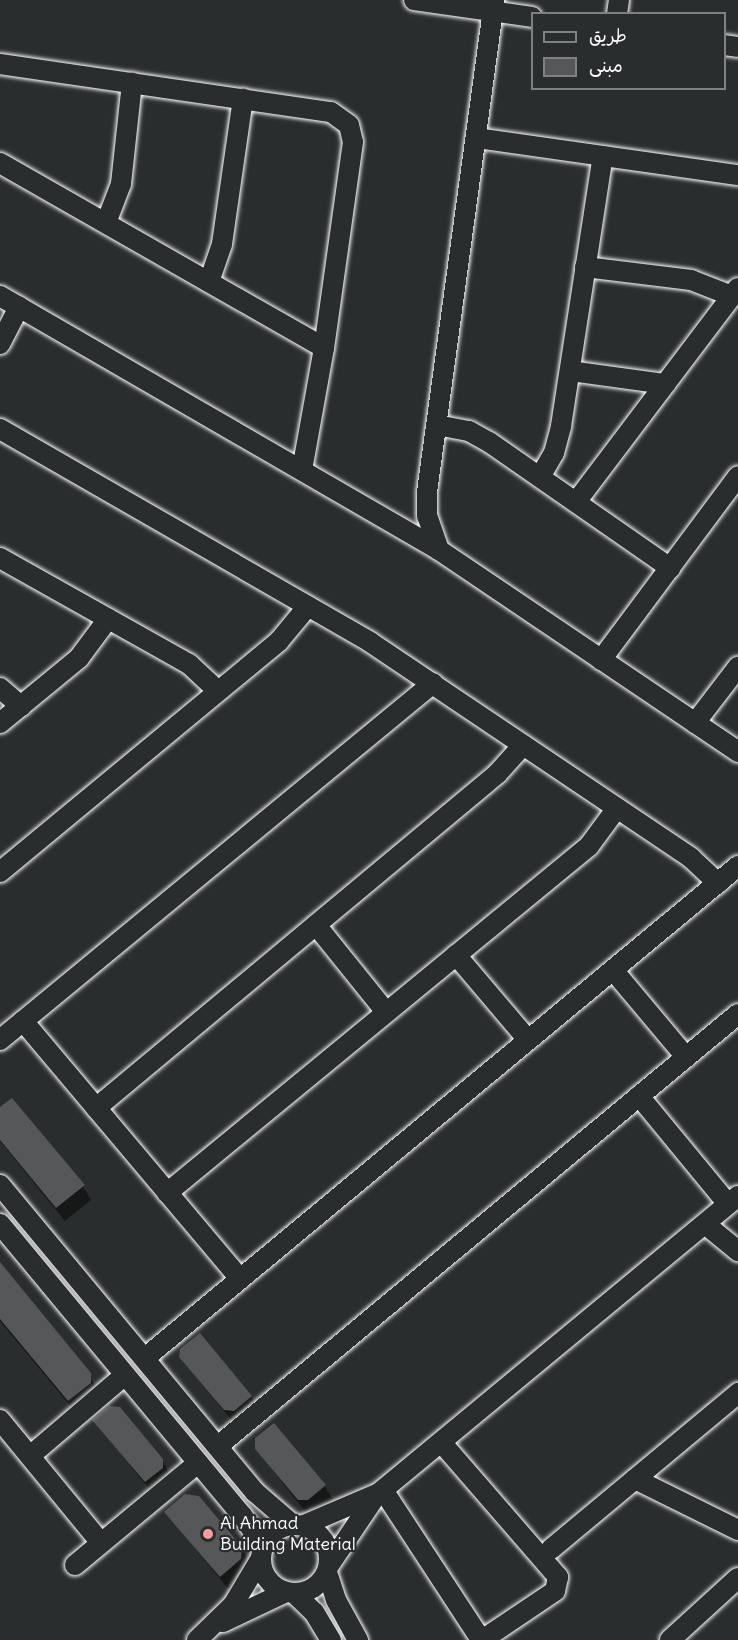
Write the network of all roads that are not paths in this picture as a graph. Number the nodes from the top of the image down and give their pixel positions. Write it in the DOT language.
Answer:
graph roads {
  1 [pos="414,0"];
  2 [pos="494,6"];
  3 [pos="531,17"];
  4 [pos="0,64"];
  5 [pos="132,83"];
  6 [pos="243,99"];
  7 [pos="477,138"];
  8 [pos="603,156"];
  9 [pos="0,163"];
  10 [pos="738,175"];
  11 [pos="106,223"];
  12 [pos="585,267"];
  13 [pos="209,282"];
  14 [pos="735,292"];
  15 [pos="0,296"];
  16 [pos="19,307"];
  17 [pos="0,344"];
  18 [pos="324,348"];
  19 [pos="570,371"];
  20 [pos="665,384"];
  21 [pos="437,425"];
  22 [pos="0,429"];
  23 [pos="302,470"];
  24 [pos="738,476"];
  25 [pos="540,477"];
  26 [pos="576,502"];
  27 [pos="440,550"];
  28 [pos="0,558"];
  29 [pos="670,568"];
  30 [pos="308,606"];
  31 [pos="108,619"];
  32 [pos="601,660"];
  33 [pos="738,667"];
  34 [pos="433,683"];
  35 [pos="0,688"];
  36 [pos="217,690"];
  37 [pos="21,705"];
  38 [pos="0,723"];
  39 [pos="695,723"];
  40 [pos="523,745"];
  41 [pos="738,752"];
  42 [pos="617,808"];
  43 [pos="738,866"];
  44 [pos="0,872"];
  45 [pos="718,883"];
  46 [pos="316,925"];
  47 [pos="456,955"];
  48 [pos="613,970"];
  49 [pos="387,1012"];
  50 [pos="738,1014"];
  51 [pos="23,1021"];
  52 [pos="528,1040"];
  53 [pos="0,1041"];
  54 [pos="686,1057"];
  55 [pos="639,1096"];
  56 [pos="96,1108"];
  57 [pos="0,1185"];
  58 [pos="167,1193"];
  59 [pos="733,1200"];
  60 [pos="0,1224"];
  61 [pos="705,1224"];
  62 [pos="738,1251"];
  63 [pos="240,1279"];
  64 [pos="145,1358"];
  65 [pos="125,1375"];
  66 [pos="737,1396"];
  67 [pos="0,1420"];
  68 [pos="441,1442"];
  69 [pos="218,1446"];
  70 [pos="30,1456"];
  71 [pos="198,1463"];
  72 [pos="242,1475"];
  73 [pos="634,1479"];
  74 [pos="222,1491"];
  75 [pos="381,1491"];
  76 [pos="298,1525"];
  77 [pos="738,1530"];
  78 [pos="101,1543"];
  79 [pos="551,1549"];
  80 [pos="262,1552"];
  81 [pos="75,1565"];
  82 [pos="329,1568"];
  83 [pos="738,1578"];
  84 [pos="290,1593"];
  85 [pos="202,1636"];
  86 [pos="331,1640"];
  87 [pos="358,1640"];
  88 [pos="481,1640"];
  89 [pos="670,1640"];
  1 -- 2 [label="street"];
  2 -- 3 [label="street"];
  2 -- 7 [label="street"];
  4 -- 5 [label="street"];
  5 -- 6 [label="street"];
  5 -- 11 [label="street"];
  6 -- 13 [label="street"];
  6 -- 18 [label="street"];
  7 -- 8 [label="street"];
  7 -- 21 [label="street"];
  8 -- 10 [label="street"];
  8 -- 12 [label="street"];
  9 -- 11 [label="street"];
  11 -- 13 [label="street"];
  12 -- 14 [label="street"];
  12 -- 19 [label="street"];
  13 -- 18 [label="street"];
  14 -- 20 [label="street"];
  15 -- 16 [label="street"];
  16 -- 17 [label="street"];
  16 -- 23 [label="street"];
  18 -- 23 [label="street"];
  19 -- 20 [label="street"];
  19 -- 25 [label="street"];
  20 -- 26 [label="street"];
  21 -- 25 [label="street"];
  21 -- 27 [label="street"];
  22 -- 30 [label="street"];
  23 -- 27 [label="street"];
  24 -- 29 [label="street"];
  25 -- 26 [label="street"];
  26 -- 29 [label="street"];
  27 -- 32 [label="street"];
  28 -- 31 [label="street"];
  29 -- 32 [label="street"];
  30 -- 34 [label="street"];
  30 -- 36 [label="street"];
  31 -- 36 [label="street"];
  31 -- 37 [label="street"];
  32 -- 39 [label="street"];
  33 -- 39 [label="street"];
  34 -- 40 [label="street"];
  34 -- 51 [label="street"];
  35 -- 37 [label="street"];
  36 -- 44 [label="street"];
  37 -- 38 [label="street"];
  39 -- 41 [label="street"];
  40 -- 42 [label="street"];
  40 -- 46 [label="street"];
  42 -- 45 [label="street"];
  42 -- 47 [label="street"];
  43 -- 45 [label="street"];
  45 -- 48 [label="street"];
  46 -- 49 [label="street"];
  46 -- 56 [label="street"];
  47 -- 49 [label="street"];
  47 -- 52 [label="street"];
  48 -- 52 [label="street"];
  48 -- 54 [label="street"];
  49 -- 58 [label="street"];
  50 -- 54 [label="street"];
  51 -- 53 [label="street"];
  51 -- 56 [label="street"];
  52 -- 63 [label="street"];
  54 -- 55 [label="street"];
  55 -- 59 [label="street"];
  55 -- 69 [label="street"];
  56 -- 58 [label="street"];
  57 -- 64 [label="street"];
  58 -- 63 [label="street"];
  59 -- 61 [label="street"];
  60 -- 65 [label="street"];
  61 -- 62 [label="street"];
  61 -- 68 [label="street"];
  63 -- 64 [label="street"];
  64 -- 69 [label="street"];
  65 -- 70 [label="street"];
  65 -- 71 [label="street"];
  66 -- 73 [label="street"];
  67 -- 70 [label="street"];
  68 -- 75 [label="street"];
  68 -- 88 [label="street"];
  69 -- 72 [label="street"];
  70 -- 78 [label="street"];
  71 -- 74 [label="street"];
  71 -- 78 [label="street"];
  72 -- 74 [label="street"];
  72 -- 76 [label="street"];
  73 -- 77 [label="street"];
  73 -- 79 [label="street"];
  74 -- 80 [label="street"];
  75 -- 76 [label="street"];
  75 -- 82 [label="street"];
  75 -- 88 [label="street"];
  76 -- 80 [label="street"];
  76 -- 82 [label="street"];
  78 -- 81 [label="street"];
  80 -- 84 [label="street"];
  80 -- 85 [label="street"];
  82 -- 84 [label="street"];
  82 -- 87 [label="street"];
  83 -- 89 [label="street"];
  84 -- 85 [label="street"];
  84 -- 86 [label="street"];
}
